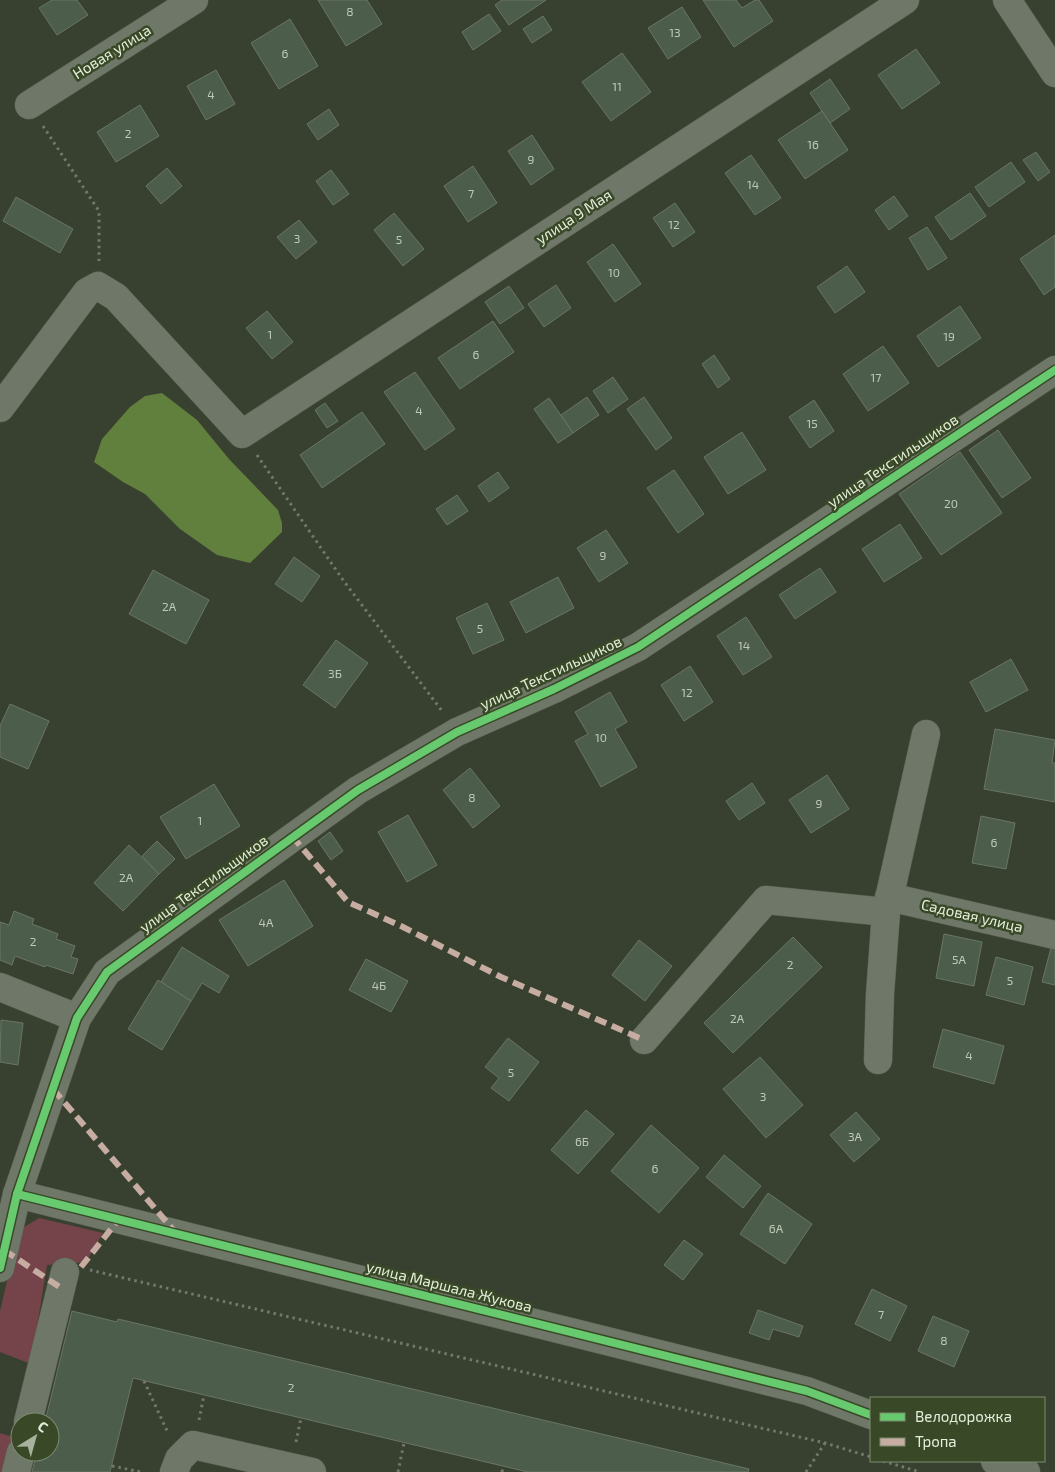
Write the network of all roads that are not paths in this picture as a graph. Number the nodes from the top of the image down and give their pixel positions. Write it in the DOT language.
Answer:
graph roads {
  1 [pos="194,0"];
  2 [pos="905,0"];
  3 [pos="1007,0"];
  4 [pos="1055,73"];
  5 [pos="29,105"];
  6 [pos="1055,370"];
  7 [pos="0,408"];
  8 [pos="926,734"];
  9 [pos="888,905"];
  10 [pos="1055,935"];
  11 [pos="0,987"];
  12 [pos="77,1018"];
  13 [pos="644,1040"];
  14 [pos="878,1060"];
  15 [pos="17,1194"];
  16 [pos="3,1237"];
  17 [pos="0,1268"];
  18 [pos="65,1272"];
  19 [pos="30,1412"];
  20 [pos="870,1415"];
  21 [pos="998,1462"];
  22 [pos="177,1465"];
  23 [pos="305,1471"];
  24 [pos="1026,1472"];
  1 -- 5 [label="street, Новая улица"];
  2 -- 7 [label="street, улица 9 Мая"];
  3 -- 4 [label="street"];
  6 -- 12 [label="street, улица Текстильщиков"];
  8 -- 9 [label="street"];
  9 -- 10 [label="street, Садовая улица"];
  9 -- 13 [label="street, Садовая улица"];
  9 -- 14 [label="street"];
  11 -- 12 [label="street"];
  12 -- 15 [label="street, улица Текстильщиков"];
  15 -- 16 [label="street, улица Текстильщиков"];
  15 -- 20 [label="street, улица Маршала Жукова"];
  16 -- 17 [label="street, улица Текстильщиков"];
  18 -- 19 [label="street"];
  21 -- 24 [label="street"];
  22 -- 23 [label="street"];
}
